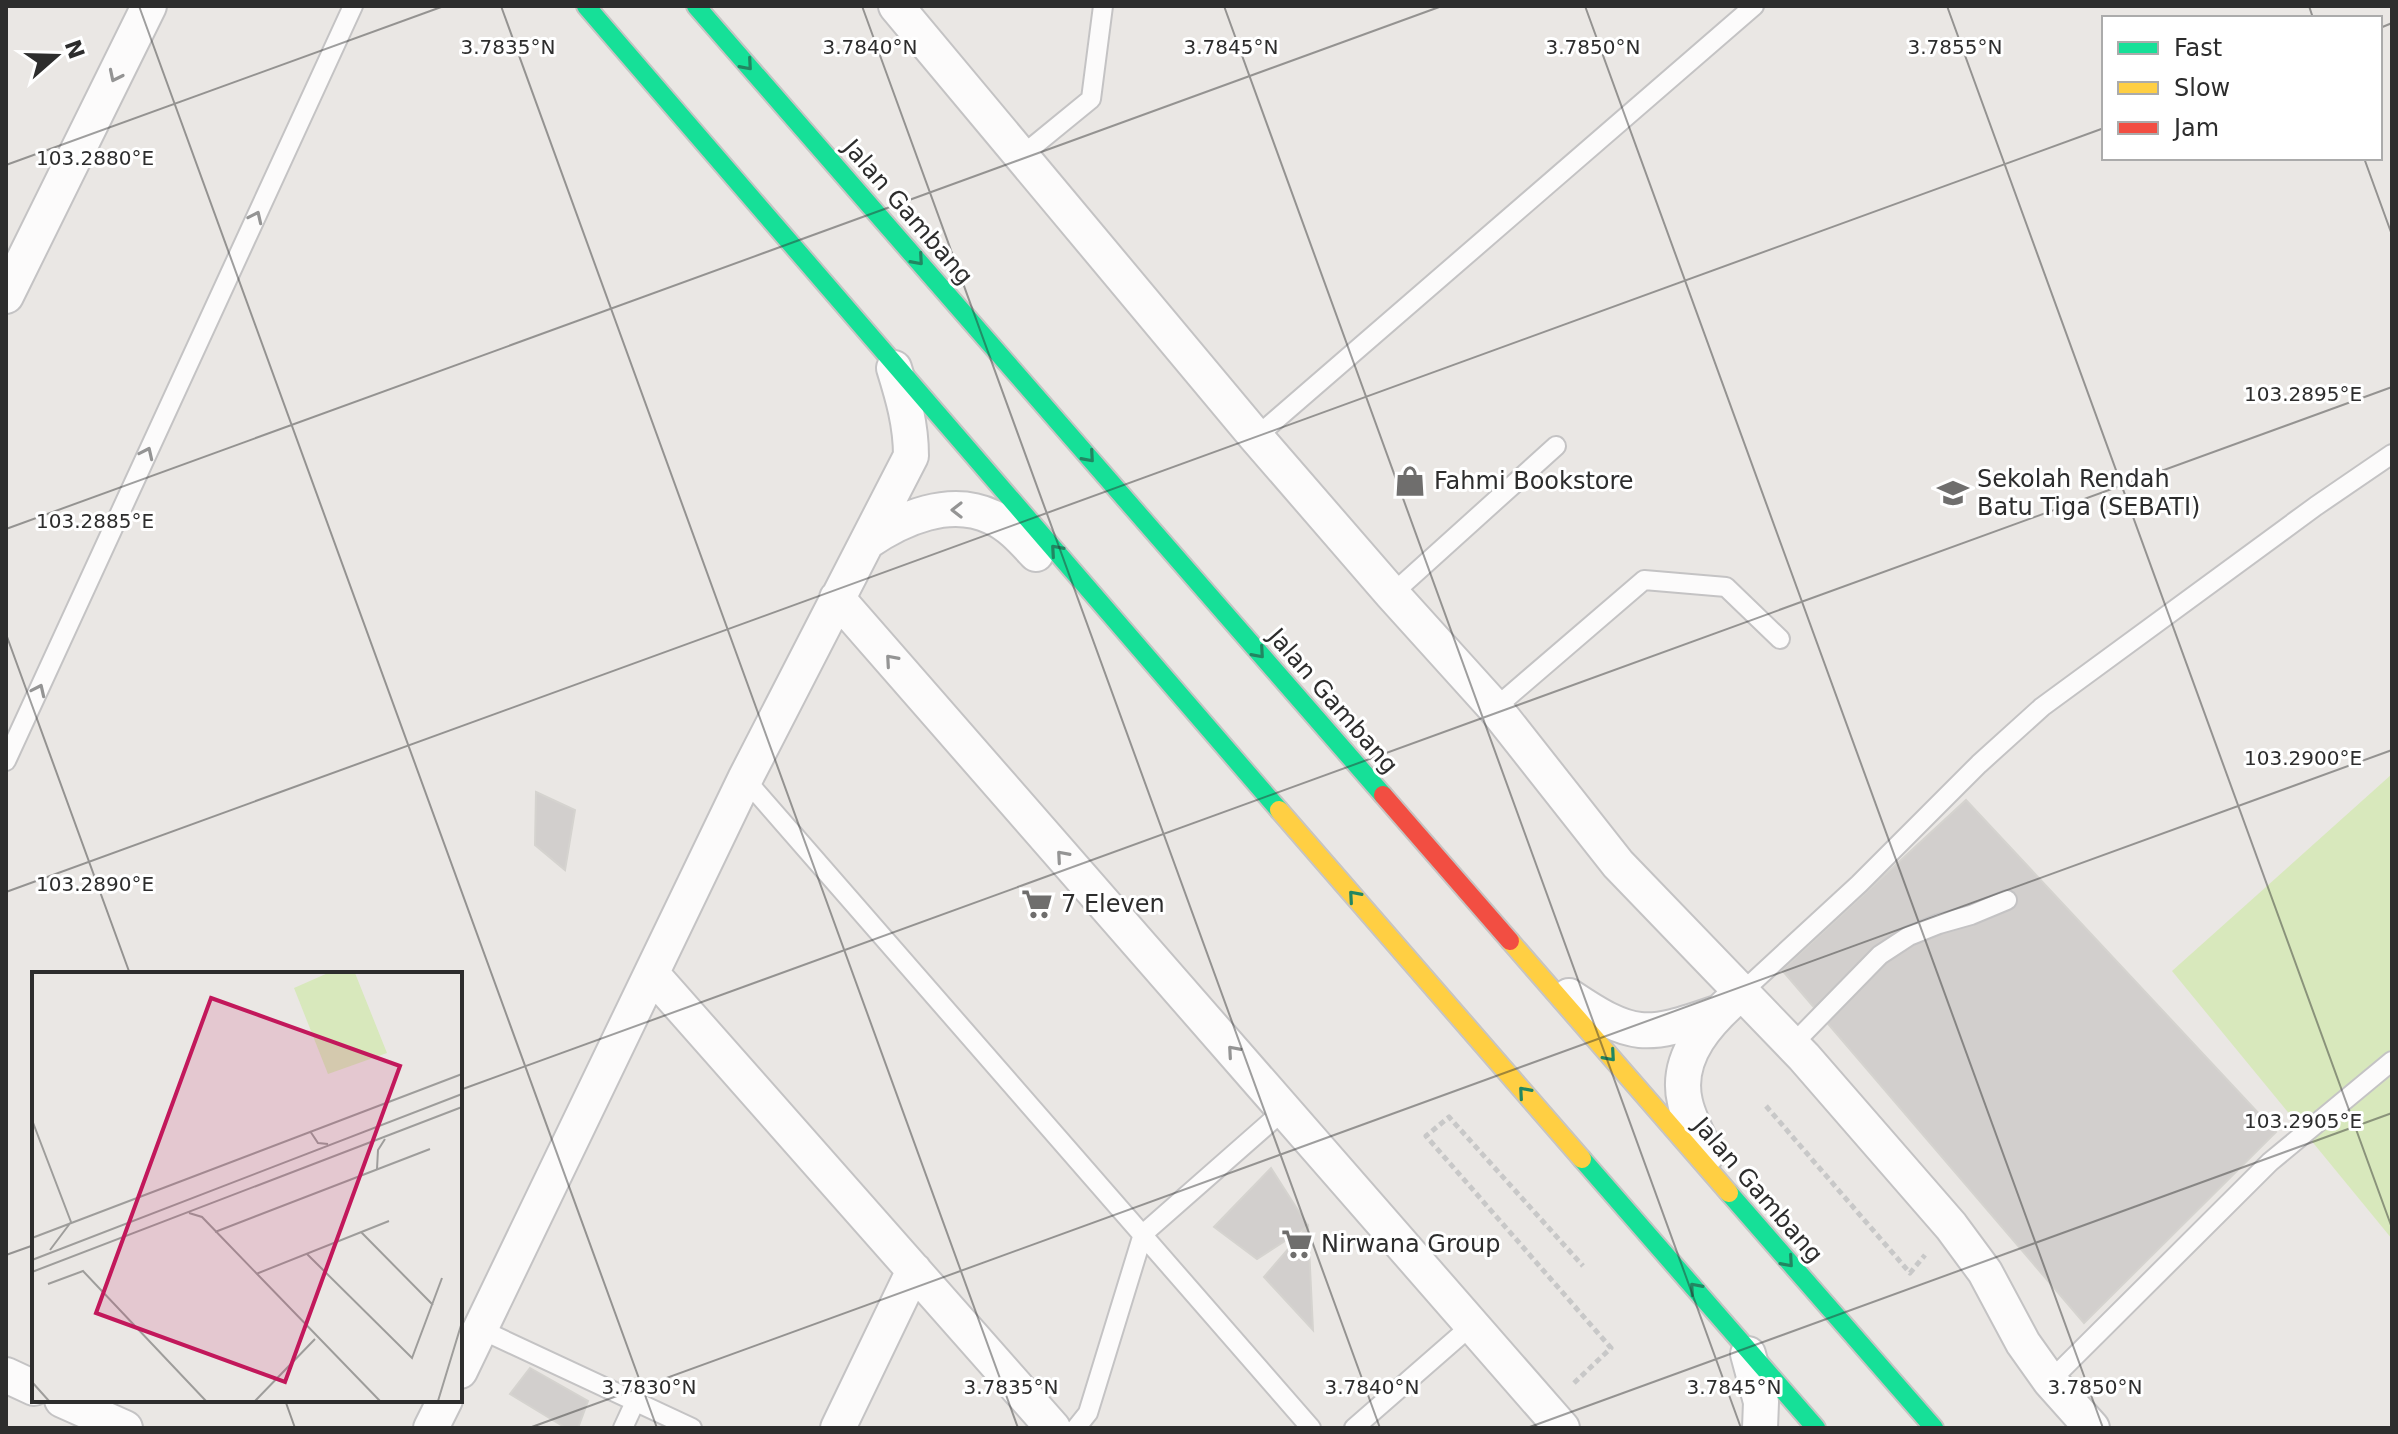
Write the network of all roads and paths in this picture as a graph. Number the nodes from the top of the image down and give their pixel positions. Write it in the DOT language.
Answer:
graph roads {
  1 [pos="149,6"];
  2 [pos="353,6"];
  3 [pos="586,6"];
  4 [pos="696,6"];
  5 [pos="1103,6"];
  6 [pos="1754,6"];
  7 [pos="905,9"];
  8 [pos="1020,157"];
  9 [pos="6,296"];
  10 [pos="890,356"];
  11 [pos="1256,437"];
  12 [pos="1556,446"];
  13 [pos="2392,454"];
  14 [pos="864,545"];
  15 [pos="1392,594"];
  16 [pos="837,598"];
  17 [pos="1780,639"];
  18 [pos="1495,708"];
  19 [pos="1221,743"];
  20 [pos="6,761"];
  21 [pos="745,779"];
  22 [pos="2007,900"];
  23 [pos="652,974"];
  24 [pos="1540,976"];
  25 [pos="1729,1002"];
  26 [pos="1792,1045"];
  27 [pos="2392,1061"];
  28 [pos="1766,1106"];
  29 [pos="1284,1110"];
  30 [pos="1719,1182"];
  31 [pos="1143,1234"];
  32 [pos="1915,1244"];
  33 [pos="1583,1266"];
  34 [pos="914,1270"];
  35 [pos="1472,1325"];
  36 [pos="480,1329"];
  37 [pos="1746,1347"];
  38 [pos="462,1367"];
  39 [pos="6,1375"];
  40 [pos="2050,1381"];
  41 [pos="32,1387"];
  42 [pos="66,1402"];
  43 [pos="444,1402"];
  44 [pos="635,1402"];
  45 [pos="1554,1418"];
  46 [pos="125,1428"];
  47 [pos="431,1428"];
  48 [pos="623,1428"];
  49 [pos="692,1428"];
  50 [pos="838,1428"];
  51 [pos="1053,1428"];
  52 [pos="1076,1428"];
  53 [pos="1311,1428"];
  54 [pos="1354,1428"];
  55 [pos="1760,1428"];
  56 [pos="1816,1428"];
  57 [pos="1934,1428"];
  58 [pos="2092,1428"];
  1 -- 9 [label="street, one-way"];
  20 -- 2 [label="lane, one-way"];
  3 -- 10 [label="highway"];
  4 -- 24 [label="highway, Jalan Gambang, one-way"];
  5 -- 8 [label="lane"];
  6 -- 11 [label="lane"];
  7 -- 8 [label="street"];
  8 -- 11 [label="street"];
  10 -- 14 [label="street"];
  19 -- 10 [label="highway, one-way"];
  11 -- 15 [label="street"];
  12 -- 15 [label="lane"];
  13 -- 25 [label="lane"];
  14 -- 16 [label="street"];
  19 -- 14 [label="street, one-way"];
  15 -- 18 [label="street"];
  16 -- 21 [label="street"];
  29 -- 16 [label="street, one-way"];
  17 -- 18 [label="lane"];
  18 -- 25 [label="street"];
  37 -- 19 [label="highway, one-way"];
  21 -- 23 [label="street"];
  21 -- 31 [label="lane"];
  22 -- 26 [label="lane"];
  23 -- 34 [label="street"];
  23 -- 36 [label="street"];
  24 -- 25 [label="street"];
  24 -- 30 [label="highway, Jalan Gambang, one-way"];
  25 -- 26 [label="street"];
  25 -- 30 [label="street"];
  26 -- 40 [label="street"];
  27 -- 40 [label="lane"];
  28 -- 32 [label="path"];
  29 -- 31 [label="lane"];
  29 -- 35 [label="street"];
  30 -- 57 [label="highway, Jalan Gambang, one-way"];
  31 -- 52 [label="lane"];
  31 -- 53 [label="lane"];
  33 -- 45 [label="path"];
  34 -- 50 [label="street"];
  34 -- 51 [label="street"];
  35 -- 45 [label="street"];
  35 -- 54 [label="lane"];
  36 -- 38 [label="street"];
  36 -- 44 [label="lane"];
  37 -- 55 [label="street"];
  37 -- 56 [label="highway"];
  39 -- 41 [label="street"];
  40 -- 58 [label="street"];
  42 -- 46 [label="street"];
  43 -- 47 [label="street"];
  44 -- 48 [label="lane"];
  44 -- 49 [label="lane"];
}
